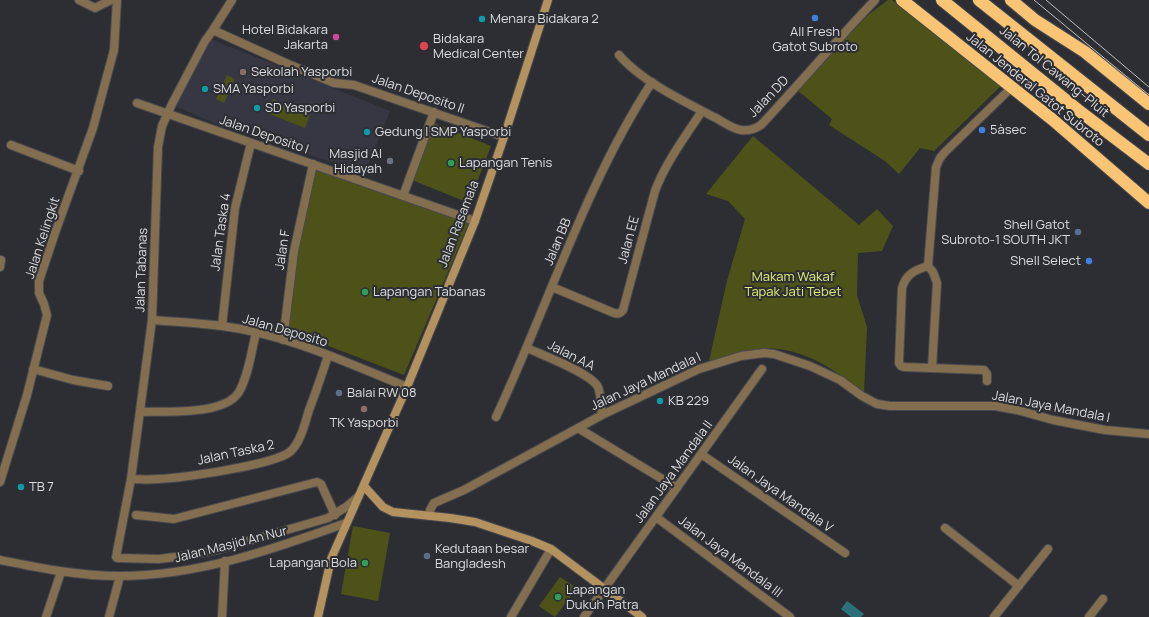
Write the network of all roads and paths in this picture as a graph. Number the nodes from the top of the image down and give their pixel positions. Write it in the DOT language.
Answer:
graph roads {
  1 [pos="79,0"];
  2 [pos="111,0"];
  3 [pos="117,0"];
  4 [pos="232,0"];
  5 [pos="548,0"];
  6 [pos="875,0"];
  7 [pos="902,0"];
  8 [pos="942,0"];
  9 [pos="979,0"];
  10 [pos="1011,0"];
  11 [pos="214,30"];
  12 [pos="619,55"];
  13 [pos="652,82"];
  14 [pos="1011,88"];
  15 [pos="1147,99"];
  16 [pos="137,103"];
  17 [pos="1078,110"];
  18 [pos="702,111"];
  19 [pos="434,112"];
  20 [pos="167,114"];
  21 [pos="1149,135"];
  22 [pos="504,137"];
  23 [pos="251,143"];
  24 [pos="11,145"];
  25 [pos="313,164"];
  26 [pos="1149,164"];
  27 [pos="79,171"];
  28 [pos="1149,174"];
  29 [pos="403,196"];
  30 [pos="1149,203"];
  31 [pos="475,221"];
  32 [pos="928,266"];
  33 [pos="552,287"];
  34 [pos="152,320"];
  35 [pos="222,326"];
  36 [pos="256,333"];
  37 [pos="283,340"];
  38 [pos="527,348"];
  39 [pos="328,356"];
  40 [pos="932,368"];
  41 [pos="33,369"];
  42 [pos="762,370"];
  43 [pos="987,381"];
  44 [pos="108,386"];
  45 [pos="407,387"];
  46 [pos="140,412"];
  47 [pos="602,415"];
  48 [pos="496,416"];
  49 [pos="578,428"];
  50 [pos="1149,434"];
  51 [pos="701,454"];
  52 [pos="131,479"];
  53 [pos="0,482"];
  54 [pos="364,486"];
  55 [pos="677,488"];
  56 [pos="359,496"];
  57 [pos="136,515"];
  58 [pos="335,515"];
  59 [pos="430,516"];
  60 [pos="656,517"];
  61 [pos="346,523"];
  62 [pos="946,528"];
  63 [pos="551,549"];
  64 [pos="1048,549"];
  65 [pos="845,553"];
  66 [pos="0,560"];
  67 [pos="225,561"];
  68 [pos="61,572"];
  69 [pos="120,576"];
  70 [pos="1019,586"];
  71 [pos="604,589"];
  72 [pos="1103,599"];
  73 [pos="46,617"];
  74 [pos="109,617"];
  75 [pos="222,617"];
  76 [pos="318,617"];
  77 [pos="511,617"];
  78 [pos="584,617"];
  79 [pos="642,617"];
  80 [pos="790,617"];
  81 [pos="994,617"];
  82 [pos="1089,617"];
  1 -- 2 [label="street"];
  3 -- 27 [label="street, Jalan Kelingkit"];
  4 -- 11 [label="street, Jalan Tabanas"];
  5 -- 22 [label="street, Jalan Rasamala"];
  6 -- 18 [label="street, Jalan DD"];
  7 -- 14 [label="highway, Jalan Jenderal Gatot Subroto"];
  8 -- 17 [label="highway, Jalan Tol Cawang–Pluit"];
  9 -- 21 [label="highway, Jalan Tol Cawang–Pluit"];
  10 -- 15 [label="highway"];
  11 -- 19 [label="street, Jalan Deposito II"];
  11 -- 20 [label="street, Jalan Tabanas"];
  12 -- 13 [label="street, Jalan DD"];
  13 -- 18 [label="street, Jalan DD"];
  13 -- 33 [label="street, Jalan BB"];
  14 -- 30 [label="highway, Jalan Jenderal Gatot Subroto"];
  14 -- 32 [label="street"];
  16 -- 20 [label="street, Jalan Deposito I"];
  17 -- 26 [label="highway, Jalan Tol Cawang–Pluit"];
  17 -- 28 [label="highway"];
  18 -- 33 [label="street, Jalan EE"];
  19 -- 22 [label="street, Jalan Deposito II"];
  19 -- 29 [label="street"];
  20 -- 23 [label="street, Jalan Deposito I"];
  20 -- 34 [label="street, Jalan Tabanas"];
  22 -- 31 [label="street, Jalan Rasamala"];
  23 -- 25 [label="street, Jalan Deposito I"];
  23 -- 35 [label="street, Jalan Taska 4"];
  24 -- 27 [label="street"];
  25 -- 29 [label="street, Jalan Deposito I"];
  25 -- 37 [label="street, Jalan F"];
  27 -- 41 [label="street, Jalan Kelingkit"];
  29 -- 31 [label="street, Jalan Deposito I"];
  31 -- 45 [label="street, Jalan Rasamala"];
  32 -- 40 [label="street"];
  32 -- 40 [label="street"];
  33 -- 38 [label="street, Jalan BB"];
  34 -- 35 [label="street, Jalan Deposito"];
  34 -- 46 [label="street, Jalan Tabanas"];
  35 -- 36 [label="street, Jalan Deposito"];
  36 -- 37 [label="street, Jalan Deposito"];
  36 -- 46 [label="street"];
  37 -- 39 [label="street, Jalan Deposito"];
  38 -- 47 [label="street, Jalan AA"];
  38 -- 48 [label="street, Jalan BB"];
  39 -- 45 [label="street, Jalan Deposito"];
  39 -- 52 [label="street, Jalan Taska 2"];
  40 -- 43 [label="street"];
  41 -- 44 [label="street"];
  41 -- 53 [label="street, Jalan Kelingkit"];
  42 -- 51 [label="street, Jalan Jaya Mandala II"];
  45 -- 54 [label="street, Jalan Rasamala"];
  46 -- 52 [label="street, Jalan Tabanas"];
  47 -- 49 [label="street, Jalan Jaya Mandala I"];
  47 -- 50 [label="street, Jalan Jaya Mandala I"];
  49 -- 55 [label="street"];
  49 -- 59 [label="street, Jalan Jaya Mandala I"];
  51 -- 55 [label="street, Jalan Jaya Mandala II"];
  51 -- 65 [label="street, Jalan Jaya Mandala V"];
  52 -- 58 [label="street, Jalan Tabanas"];
  54 -- 56 [label="street, Jalan Rasamala"];
  54 -- 59 [label="street"];
  55 -- 60 [label="street, Jalan Jaya Mandala II"];
  56 -- 58 [label="street"];
  56 -- 61 [label="street, Jalan Rasamala"];
  57 -- 58 [label="street"];
  59 -- 63 [label="street"];
  60 -- 71 [label="street, Jalan Jaya Mandala II"];
  60 -- 80 [label="street, Jalan Jaya Mandala III"];
  61 -- 67 [label="street, Jalan Masjid An Nur"];
  61 -- 76 [label="street, Jalan Rasamala"];
  62 -- 70 [label="street"];
  63 -- 71 [label="street"];
  63 -- 77 [label="street"];
  64 -- 70 [label="street"];
  66 -- 68 [label="street, Jalan Masjid An Nur"];
  67 -- 69 [label="street, Jalan Masjid An Nur"];
  67 -- 75 [label="street"];
  68 -- 69 [label="street, Jalan Masjid An Nur"];
  68 -- 73 [label="street"];
  69 -- 74 [label="street"];
  70 -- 81 [label="street"];
  71 -- 78 [label="street, Jalan Jaya Mandala II"];
  71 -- 79 [label="street"];
  72 -- 82 [label="street"];
}
